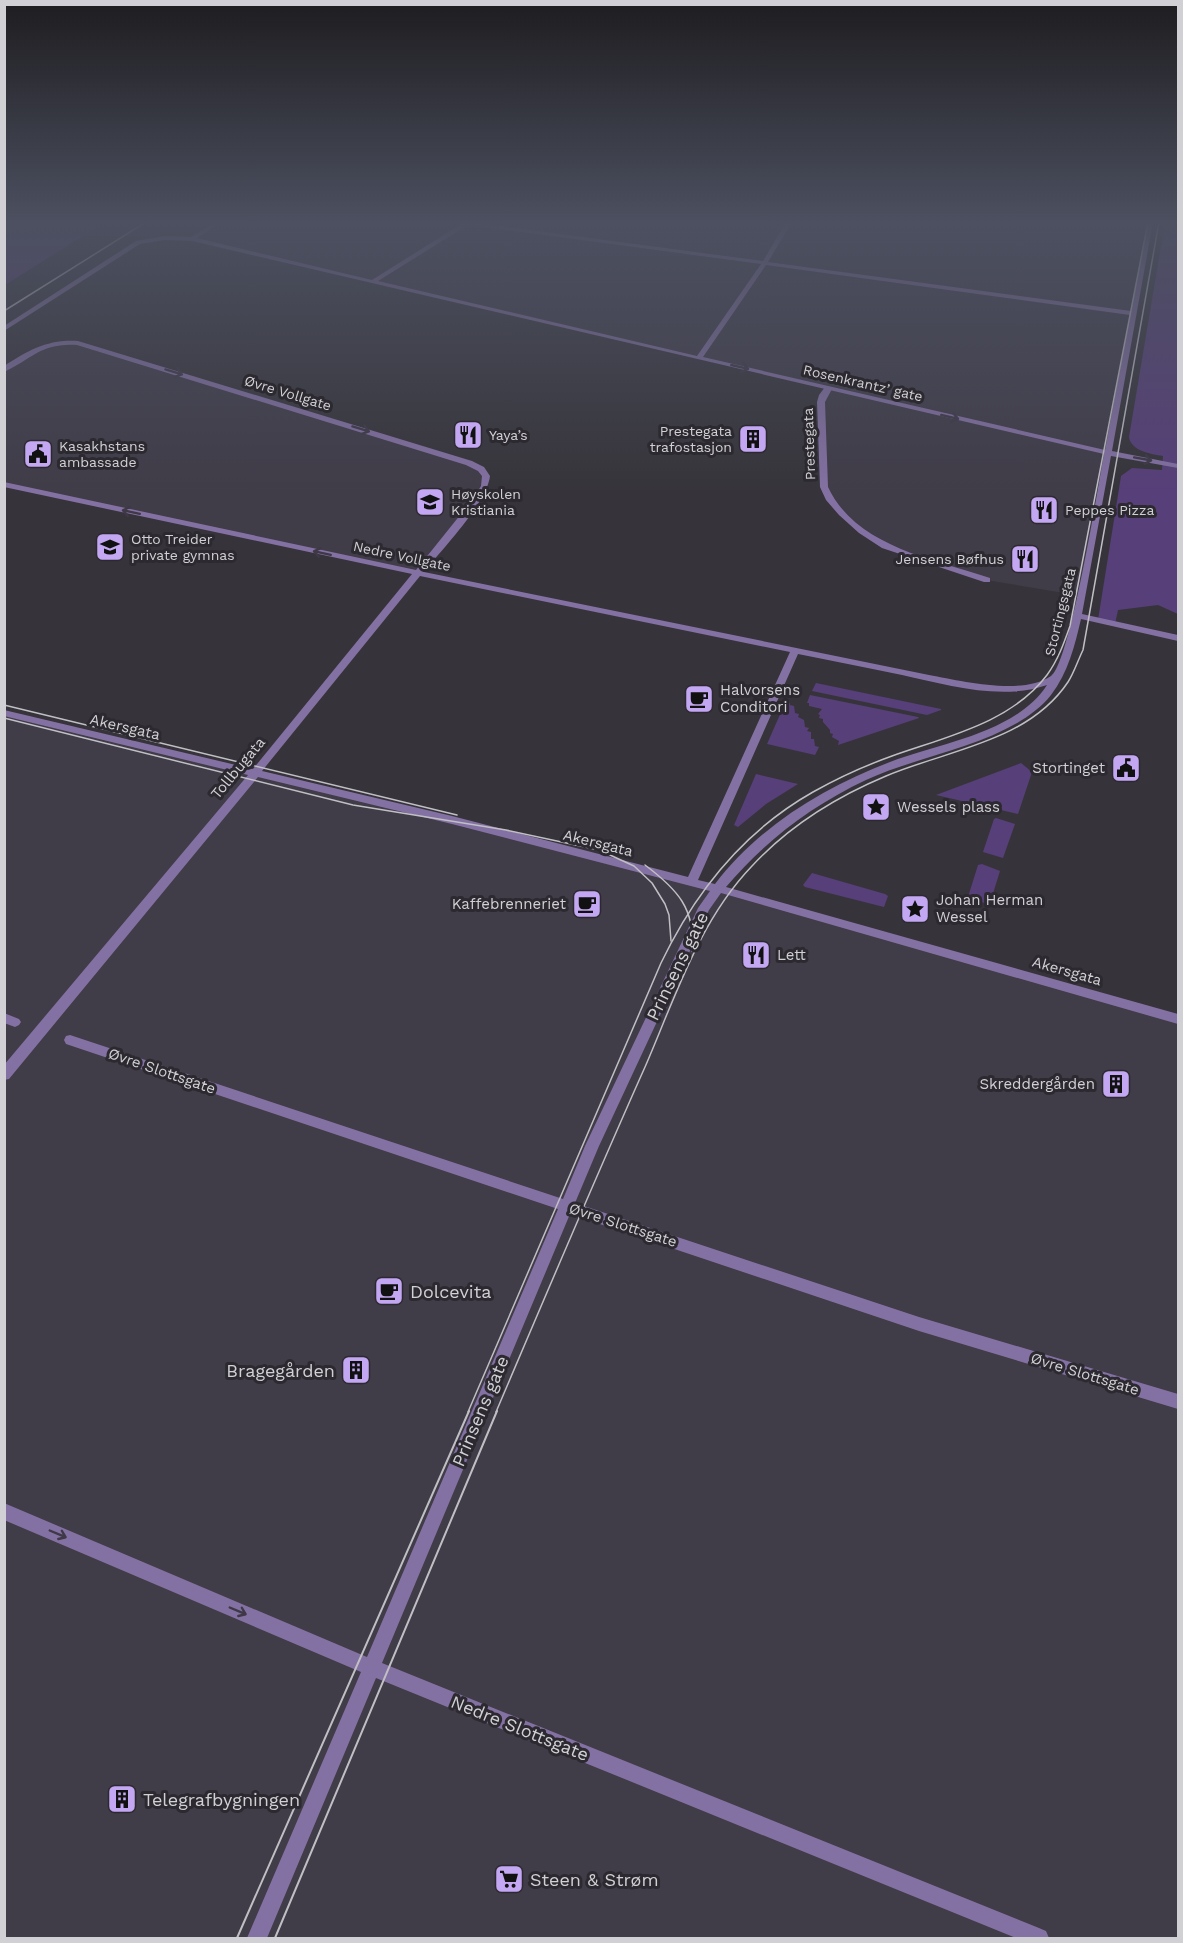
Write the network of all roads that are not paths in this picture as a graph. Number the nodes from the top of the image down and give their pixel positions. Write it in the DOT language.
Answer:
graph roads {
  1 [pos="29,313"];
  2 [pos="508,313"];
  3 [pos="730,313"];
  4 [pos="1133,313"];
  5 [pos="4,329"];
  6 [pos="699,358"];
  7 [pos="4,370"];
  8 [pos="828,389"];
  9 [pos="1107,452"];
  10 [pos="1179,466"];
  11 [pos="486,476"];
  12 [pos="4,484"];
  13 [pos="417,573"];
  14 [pos="987,580"];
  15 [pos="1077,615"];
  16 [pos="1179,638"];
  17 [pos="795,651"];
  18 [pos="1055,678"];
  19 [pos="4,712"];
  20 [pos="255,772"];
  21 [pos="691,882"];
  22 [pos="717,889"];
  23 [pos="1179,1019"];
  24 [pos="70,1040"];
  25 [pos="4,1075"];
  26 [pos="567,1207"];
  27 [pos="1179,1402"];
  28 [pos="4,1511"];
  29 [pos="371,1668"];
  30 [pos="257,1938"];
  31 [pos="1039,1938"];
  1 -- 5 [label="street, Rosenkrantz’ gate"];
  2 -- 6 [label="street, Rosenkrantz’ gate"];
  3 -- 6 [label="street"];
  4 -- 9 [label="street, Stortingsgata"];
  6 -- 8 [label="street, Rosenkrantz’ gate, one-way"];
  7 -- 11 [label="street, Øvre Vollgate, one-way"];
  8 -- 9 [label="street, Rosenkrantz’ gate, one-way"];
  8 -- 14 [label="street, Prestegata"];
  9 -- 10 [label="street, Rosenkrantz’ gate, one-way"];
  9 -- 15 [label="street, Stortingsgata"];
  11 -- 13 [label="street, Tollbugata"];
  13 -- 12 [label="street, Nedre Vollgate, one-way"];
  13 -- 17 [label="street, Nedre Vollgate"];
  13 -- 20 [label="street, Tollbugata"];
  15 -- 16 [label="street"];
  15 -- 18 [label="street, Stortingsgata"];
  17 -- 18 [label="street"];
  17 -- 21 [label="street"];
  18 -- 22 [label="street, Stortingsgata"];
  19 -- 20 [label="street, Akersgata"];
  20 -- 21 [label="street, Akersgata"];
  20 -- 25 [label="street, Tollbugata"];
  21 -- 22 [label="street, Akersgata"];
  22 -- 23 [label="street, Akersgata"];
  22 -- 26 [label="street, Prinsens gate"];
  24 -- 26 [label="street, Øvre Slottsgate"];
  26 -- 27 [label="street, Øvre Slottsgate"];
  26 -- 29 [label="street, Prinsens gate"];
  28 -- 29 [label="street, Nedre Slottsgate, one-way"];
  29 -- 30 [label="street, Prinsens gate"];
  29 -- 31 [label="street, Nedre Slottsgate"];
}
